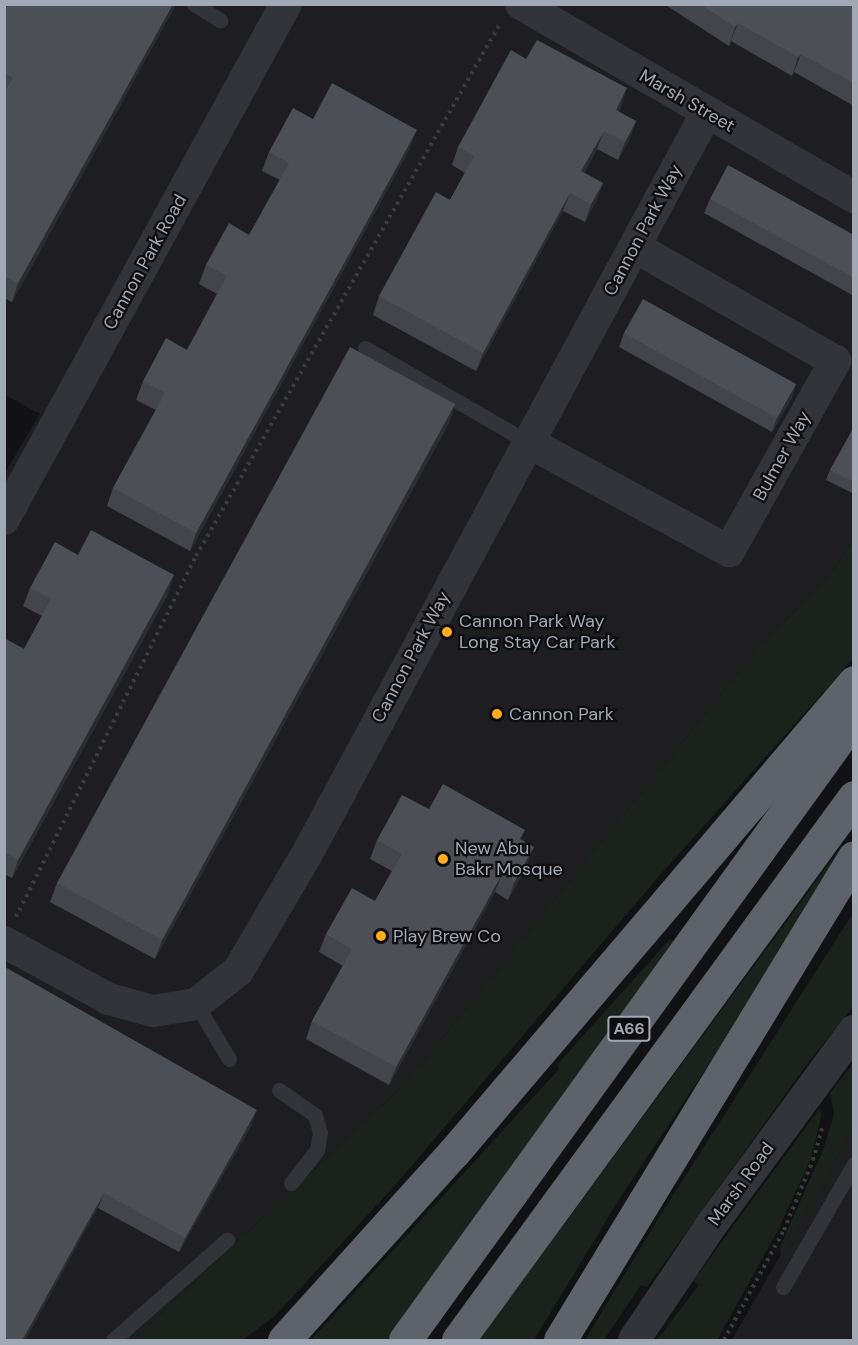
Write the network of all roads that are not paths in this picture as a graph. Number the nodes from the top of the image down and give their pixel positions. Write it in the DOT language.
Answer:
graph roads {
  1 [pos="194,4"];
  2 [pos="286,4"];
  3 [pos="513,10"];
  4 [pos="220,20"];
  5 [pos="707,112"];
  6 [pos="854,197"];
  7 [pos="635,247"];
  8 [pos="365,348"];
  9 [pos="528,442"];
  10 [pos="4,519"];
  11 [pos="854,682"];
  12 [pos="854,718"];
  13 [pos="854,797"];
  14 [pos="854,856"];
  15 [pos="7,935"];
  16 [pos="196,1004"];
  17 [pos="854,1031"];
  18 [pos="229,1059"];
  19 [pos="279,1090"];
  20 [pos="854,1164"];
  21 [pos="291,1184"];
  22 [pos="227,1240"];
  23 [pos="783,1287"];
  24 [pos="283,1335"];
  25 [pos="113,1341"];
  26 [pos="405,1341"];
  27 [pos="458,1341"];
  28 [pos="560,1341"];
  29 [pos="634,1341"];
  1 -- 4 [label="lane"];
  2 -- 10 [label="street, Cannon Park Road"];
  3 -- 5 [label="street, Marsh Street"];
  5 -- 6 [label="street, Marsh Street"];
  5 -- 7 [label="street, Cannon Park Way"];
  7 -- 9 [label="street, Cannon Park Way"];
  7 -- 9 [label="street, Bulmer Way"];
  8 -- 9 [label="lane"];
  9 -- 16 [label="street, Cannon Park Way"];
  11 -- 24 [label="highway"];
  12 -- 26 [label="highway, A66"];
  13 -- 27 [label="highway, A66"];
  14 -- 28 [label="highway"];
  15 -- 16 [label="street, Cannon Park Way"];
  16 -- 18 [label="lane"];
  17 -- 29 [label="street, Marsh Road"];
  19 -- 21 [label="lane"];
  20 -- 23 [label="lane"];
  22 -- 25 [label="lane"];
}
